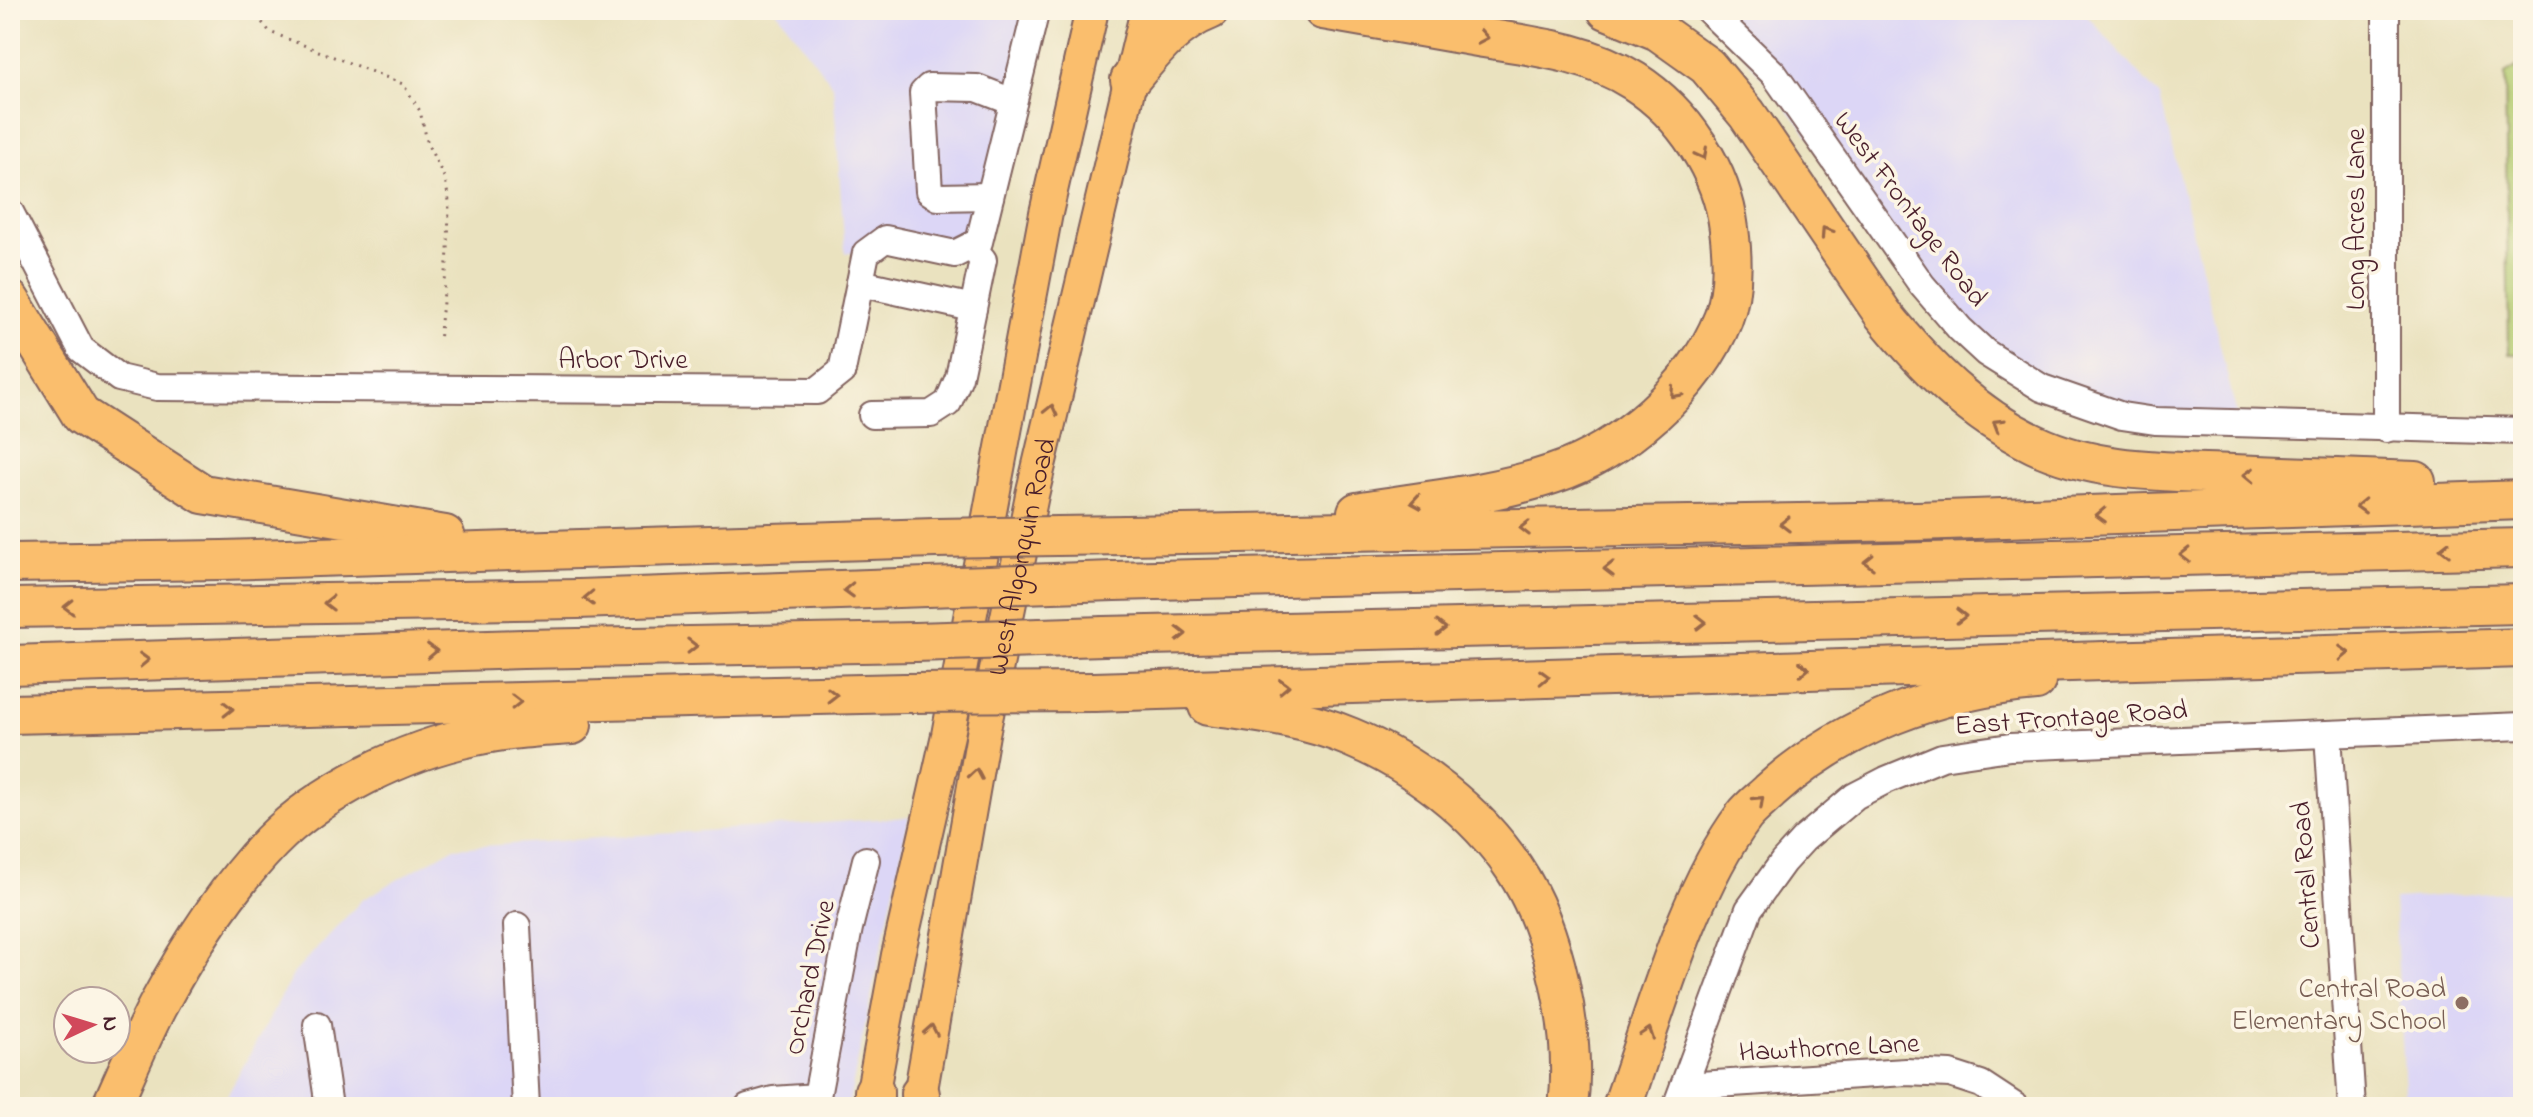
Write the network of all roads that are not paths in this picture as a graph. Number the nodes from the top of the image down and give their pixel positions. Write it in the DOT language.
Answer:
graph roads {
  1 [pos="1036,10"];
  2 [pos="1092,10"];
  3 [pos="1147,10"];
  4 [pos="1210,10"];
  5 [pos="1323,10"];
  6 [pos="1607,10"];
  7 [pos="1708,10"];
  8 [pos="2386,10"];
  9 [pos="1130,80"];
  10 [pos="1013,102"];
  11 [pos="990,196"];
  12 [pos="10,212"];
  13 [pos="971,246"];
  14 [pos="860,283"];
  15 [pos="10,300"];
  16 [pos="973,308"];
  17 [pos="872,415"];
  18 [pos="2386,429"];
  19 [pos="2523,431"];
  20 [pos="2523,485"];
  21 [pos="2523,500"];
  22 [pos="1228,533"];
  23 [pos="567,548"];
  24 [pos="2523,548"];
  25 [pos="10,563"];
  26 [pos="2523,604"];
  27 [pos="10,608"];
  28 [pos="2523,648"];
  29 [pos="2300,655"];
  30 [pos="10,665"];
  31 [pos="1094,692"];
  32 [pos="766,696"];
  33 [pos="10,714"];
  34 [pos="2523,726"];
  35 [pos="2328,734"];
  36 [pos="866,860"];
  37 [pos="517,926"];
  38 [pos="317,1025"];
  39 [pos="1680,1096"];
  40 [pos="816,1102"];
  41 [pos="873,1102"];
  42 [pos="920,1103"];
  43 [pos="111,1107"];
  44 [pos="329,1107"];
  45 [pos="526,1107"];
  46 [pos="748,1107"];
  47 [pos="1568,1107"];
  48 [pos="1622,1107"];
  49 [pos="2016,1107"];
  50 [pos="2352,1107"];
  1 -- 10 [label="street"];
  2 -- 41 [label="main road, West Algonquin Road"];
  3 -- 9 [label="main road, West Algonquin Road"];
  4 -- 9 [label="highway"];
  5 -- 22 [label="highway, one-way"];
  20 -- 6 [label="highway, one-way"];
  7 -- 18 [label="street, West Frontage Road"];
  8 -- 18 [label="street, Long Acres Lane"];
  42 -- 9 [label="main road, West Algonquin Road, one-way"];
  10 -- 11 [label="street"];
  10 -- 11 [label="street"];
  11 -- 13 [label="street"];
  12 -- 14 [label="street, Arbor Drive"];
  13 -- 14 [label="street, Arbor Drive"];
  13 -- 16 [label="street"];
  14 -- 16 [label="street"];
  15 -- 23 [label="highway"];
  16 -- 17 [label="street"];
  18 -- 19 [label="street, West Frontage Road"];
  21 -- 22 [label="highway, one-way"];
  22 -- 23 [label="highway, bridge"];
  23 -- 25 [label="highway"];
  24 -- 27 [label="highway, one-way, bridge"];
  30 -- 26 [label="highway, one-way, bridge"];
  29 -- 28 [label="highway, one-way"];
  31 -- 29 [label="highway, one-way"];
  48 -- 29 [label="highway, one-way"];
  32 -- 31 [label="highway, one-way, bridge"];
  31 -- 47 [label="highway"];
  33 -- 32 [label="highway, one-way"];
  32 -- 43 [label="highway"];
  34 -- 35 [label="street, East Frontage Road"];
  35 -- 39 [label="street, East Frontage Road"];
  35 -- 50 [label="street, Central Road"];
  36 -- 40 [label="street, Orchard Drive"];
  37 -- 45 [label="street"];
  38 -- 44 [label="street"];
  39 -- 49 [label="street, Hawthorne Lane"];
  40 -- 46 [label="street"];
}
